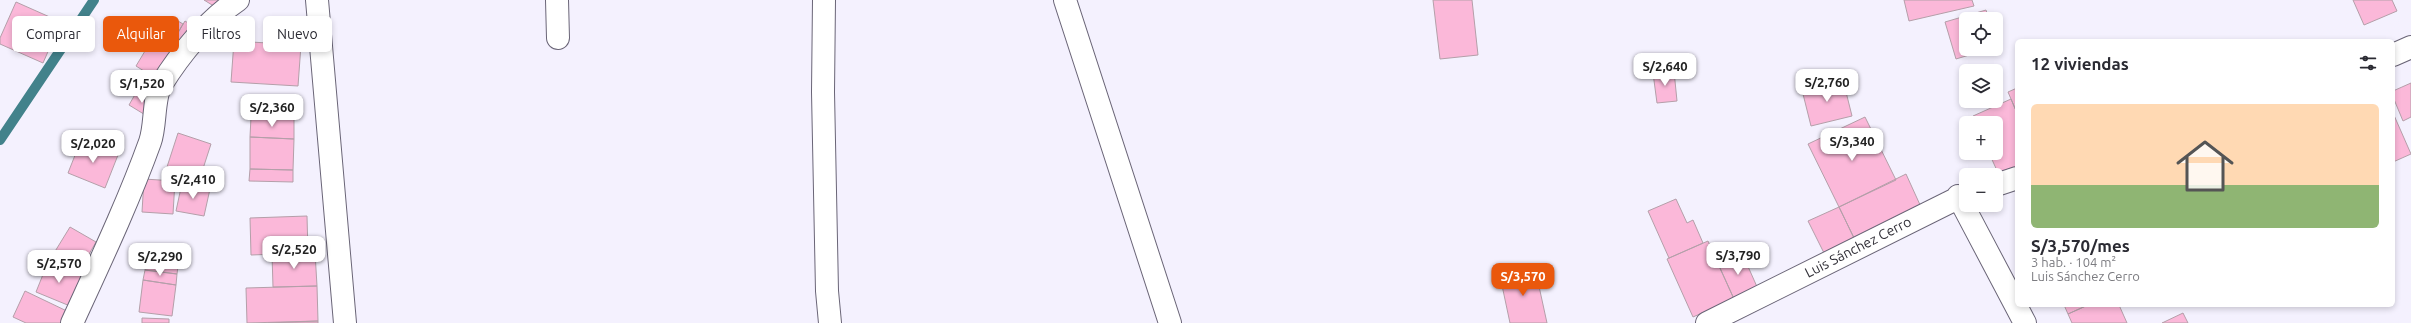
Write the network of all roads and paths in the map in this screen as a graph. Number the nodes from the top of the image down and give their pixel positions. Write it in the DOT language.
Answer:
graph roads {
  1 [pos="238,0"];
  2 [pos="318,0"];
  3 [pos="557,0"];
  4 [pos="824,0"];
  5 [pos="1065,0"];
  6 [pos="558,38"];
  7 [pos="2411,47"];
  8 [pos="2395,54"];
  9 [pos="2015,179"];
  10 [pos="2003,183"];
  11 [pos="1959,197"];
  12 [pos="1970,212"];
  13 [pos="2015,303"];
  14 [pos="2017,307"];
  15 [pos="72,323"];
  16 [pos="345,323"];
  17 [pos="830,323"];
  18 [pos="1170,323"];
  19 [pos="1707,323"];
  20 [pos="2025,323"];
  1 -- 15 [label="street"];
  2 -- 16 [label="street"];
  3 -- 6 [label="street"];
  4 -- 17 [label="street"];
  5 -- 18 [label="street"];
  7 -- 8 [label="street"];
  9 -- 10 [label="street"];
  11 -- 19 [label="street, Luis Sánchez Cerro"];
  12 -- 13 [label="street"];
  14 -- 20 [label="street"];
}
